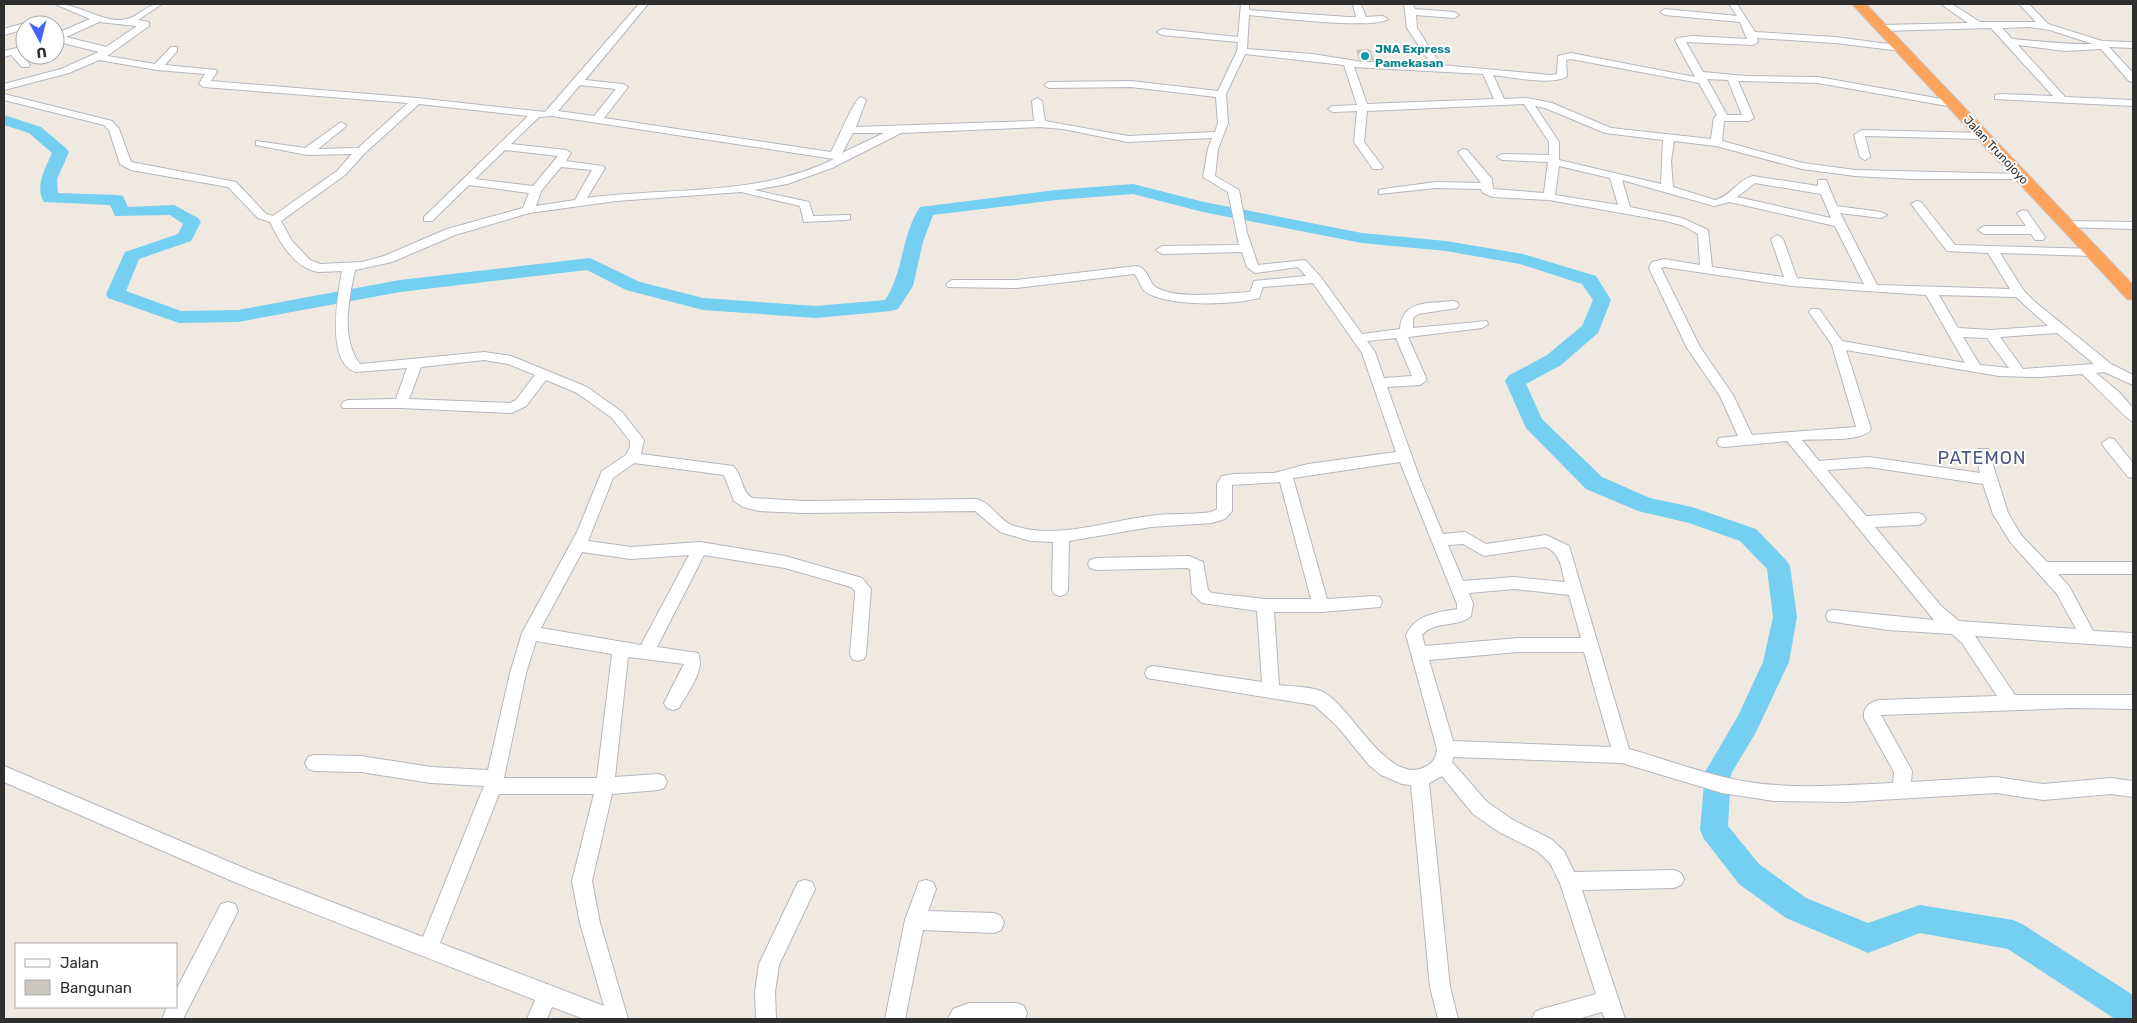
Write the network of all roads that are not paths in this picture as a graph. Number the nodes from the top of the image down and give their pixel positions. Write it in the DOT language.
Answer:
graph roads {
  1 [pos="60,4"];
  2 [pos="158,4"];
  3 [pos="644,4"];
  4 [pos="1357,4"];
  5 [pos="1732,4"];
  6 [pos="1859,4"];
  7 [pos="1869,4"];
  8 [pos="1946,4"];
  9 [pos="2024,4"];
  10 [pos="78,6"];
  11 [pos="1245,8"];
  12 [pos="1410,8"];
  13 [pos="1665,12"];
  14 [pos="1454,15"];
  15 [pos="98,19"];
  16 [pos="1383,19"];
  17 [pos="1744,20"];
  18 [pos="1362,21"];
  19 [pos="128,22"];
  20 [pos="1994,25"];
  21 [pos="1979,26"];
  22 [pos="2045,26"];
  23 [pos="1893,28"];
  24 [pos="1162,32"];
  25 [pos="65,33"];
  26 [pos="1751,35"];
  27 [pos="65,39"];
  28 [pos="2011,42"];
  29 [pos="2102,45"];
  30 [pos="2133,45"];
  31 [pos="1243,46"];
  32 [pos="1901,48"];
  33 [pos="174,49"];
  34 [pos="108,51"];
  35 [pos="14,52"];
  36 [pos="4,54"];
  37 [pos="98,57"];
  38 [pos="1348,63"];
  39 [pos="156,67"];
  40 [pos="1438,68"];
  41 [pos="1487,72"];
  42 [pos="1700,78"];
  43 [pos="1732,78"];
  44 [pos="2133,79"];
  45 [pos="577,82"];
  46 [pos="1049,85"];
  47 [pos="4,87"];
  48 [pos="1222,90"];
  49 [pos="4,97"];
  50 [pos="1999,97"];
  51 [pos="861,100"];
  52 [pos="2062,100"];
  53 [pos="417,101"];
  54 [pos="1037,101"];
  55 [pos="1500,101"];
  56 [pos="1527,101"];
  57 [pos="2133,102"];
  58 [pos="1953,104"];
  59 [pos="1363,107"];
  60 [pos="1333,109"];
  61 [pos="551,112"];
  62 [pos="536,114"];
  63 [pos="1723,117"];
  64 [pos="596,119"];
  65 [pos="1040,124"];
  66 [pos="341,125"];
  67 [pos="850,130"];
  68 [pos="897,131"];
  69 [pos="1219,135"];
  70 [pos="1984,136"];
  71 [pos="1669,137"];
  72 [pos="260,143"];
  73 [pos="1716,143"];
  74 [pos="504,147"];
  75 [pos="361,151"];
  76 [pos="307,152"];
  77 [pos="1463,152"];
  78 [pos="841,156"];
  79 [pos="1502,157"];
  80 [pos="1865,157"];
  81 [pos="1554,160"];
  82 [pos="558,163"];
  83 [pos="1378,167"];
  84 [pos="1820,169"];
  85 [pos="1615,175"];
  86 [pos="2021,176"];
  87 [pos="468,182"];
  88 [pos="1485,186"];
  89 [pos="1667,189"];
  90 [pos="536,190"];
  91 [pos="734,190"];
  92 [pos="1825,191"];
  93 [pos="1383,192"];
  94 [pos="1549,197"];
  95 [pos="1728,198"];
  96 [pos="579,203"];
  97 [pos="1917,204"];
  98 [pos="1832,209"];
  99 [pos="528,210"];
  100 [pos="1625,210"];
  101 [pos="2023,212"];
  102 [pos="1880,215"];
  103 [pos="846,217"];
  104 [pos="428,219"];
  105 [pos="275,220"];
  106 [pos="1840,224"];
  107 [pos="2073,225"];
  108 [pos="2133,226"];
  109 [pos="1984,230"];
  110 [pos="2034,230"];
  111 [pos="1777,239"];
  112 [pos="1246,248"];
  113 [pos="1162,250"];
  114 [pos="1995,250"];
  115 [pos="2048,250"];
  116 [pos="2093,252"];
  117 [pos="348,267"];
  118 [pos="1706,270"];
  119 [pos="1316,279"];
  120 [pos="2133,281"];
  121 [pos="1792,282"];
  122 [pos="952,284"];
  123 [pos="1872,287"];
  124 [pos="1930,291"];
  125 [pos="2019,293"];
  126 [pos="2133,295"];
  127 [pos="1453,305"];
  128 [pos="1816,312"];
  129 [pos="1482,324"];
  130 [pos="2060,329"];
  131 [pos="1954,332"];
  132 [pos="1403,333"];
  133 [pos="1991,334"];
  134 [pos="1360,338"];
  135 [pos="1838,345"];
  136 [pos="416,363"];
  137 [pos="2106,367"];
  138 [pos="1975,369"];
  139 [pos="2084,369"];
  140 [pos="2019,373"];
  141 [pos="543,374"];
  142 [pos="2133,380"];
  143 [pos="1380,383"];
  144 [pos="400,403"];
  145 [pos="348,405"];
  146 [pos="2133,417"];
  147 [pos="1790,435"];
  148 [pos="1746,439"];
  149 [pos="1724,442"];
  150 [pos="2109,443"];
  151 [pos="1983,454"];
  152 [pos="1405,456"];
  153 [pos="632,458"];
  154 [pos="1817,466"];
  155 [pos="2133,473"];
  156 [pos="1286,476"];
  157 [pos="1989,480"];
  158 [pos="1918,520"];
  159 [pos="1863,522"];
  160 [pos="1061,535"];
  161 [pos="1437,540"];
  162 [pos="578,546"];
  163 [pos="700,548"];
  164 [pos="1096,564"];
  165 [pos="2044,568"];
  166 [pos="2133,568"];
  167 [pos="1458,588"];
  168 [pos="1574,589"];
  169 [pos="1060,590"];
  170 [pos="1374,602"];
  171 [pos="1266,605"];
  172 [pos="1321,606"];
  173 [pos="1834,616"];
  174 [pos="1955,626"];
  175 [pos="530,633"];
  176 [pos="2088,636"];
  177 [pos="2133,640"];
  178 [pos="1592,645"];
  179 [pos="622,649"];
  180 [pos="646,652"];
  181 [pos="858,654"];
  182 [pos="1418,654"];
  183 [pos="1153,672"];
  184 [pos="1271,689"];
  185 [pos="2133,702"];
  186 [pos="674,703"];
  187 [pos="2011,703"];
  188 [pos="1622,755"];
  189 [pos="1444,757"];
  190 [pos="314,763"];
  191 [pos="4,774"];
  192 [pos="1419,778"];
  193 [pos="494,782"];
  194 [pos="658,782"];
  195 [pos="605,786"];
  196 [pos="2133,789"];
  197 [pos="1901,791"];
  198 [pos="1674,879"];
  199 [pos="1570,881"];
  200 [pos="805,889"];
  201 [pos="926,889"];
  202 [pos="228,911"];
  203 [pos="915,920"];
  204 [pos="994,923"];
  205 [pos="428,948"];
  206 [pos="547,995"];
  207 [pos="178,1007"];
  208 [pos="1613,1010"];
  209 [pos="1017,1013"];
  210 [pos="537,1019"];
  211 [pos="610,1019"];
  212 [pos="618,1019"];
  213 [pos="766,1019"];
  214 [pos="895,1019"];
  215 [pos="958,1019"];
  216 [pos="1448,1019"];
  217 [pos="1546,1019"];
  1 -- 10 [label="street"];
  2 -- 19 [label="street"];
  3 -- 45 [label="street"];
  4 -- 18 [label="street"];
  5 -- 17 [label="street"];
  6 -- 23 [label="highway, Jalan Trunojoyo"];
  7 -- 23 [label="highway, Jalan Trunojoyo"];
  8 -- 21 [label="street"];
  9 -- 22 [label="street"];
  10 -- 15 [label="street"];
  11 -- 18 [label="street"];
  11 -- 31 [label="street"];
  12 -- 14 [label="street"];
  12 -- 40 [label="street"];
  13 -- 17 [label="street"];
  15 -- 19 [label="street"];
  15 -- 25 [label="street"];
  16 -- 18 [label="street"];
  17 -- 26 [label="street"];
  19 -- 34 [label="street"];
  20 -- 21 [label="street"];
  20 -- 22 [label="street"];
  20 -- 28 [label="street"];
  21 -- 23 [label="street"];
  22 -- 29 [label="street"];
  23 -- 32 [label="highway, Jalan Trunojoyo"];
  23 -- 107 [label="highway, Jalan Trunojoyo"];
  24 -- 31 [label="street"];
  26 -- 32 [label="street"];
  26 -- 42 [label="street"];
  27 -- 34 [label="street"];
  28 -- 29 [label="street"];
  28 -- 52 [label="street"];
  29 -- 30 [label="street"];
  29 -- 44 [label="street"];
  31 -- 38 [label="street"];
  31 -- 48 [label="street"];
  32 -- 58 [label="highway, Jalan Trunojoyo"];
  33 -- 39 [label="street"];
  34 -- 37 [label="street"];
  35 -- 36 [label="street"];
  37 -- 39 [label="street"];
  37 -- 47 [label="street"];
  38 -- 40 [label="street"];
  38 -- 59 [label="street"];
  39 -- 53 [label="street"];
  40 -- 41 [label="street"];
  41 -- 42 [label="street"];
  41 -- 55 [label="street"];
  42 -- 43 [label="street"];
  42 -- 63 [label="street"];
  43 -- 58 [label="street"];
  43 -- 63 [label="street"];
  45 -- 61 [label="street"];
  45 -- 64 [label="street"];
  46 -- 48 [label="street"];
  48 -- 69 [label="street"];
  49 -- 105 [label="street"];
  50 -- 52 [label="street"];
  51 -- 67 [label="street"];
  52 -- 57 [label="street"];
  53 -- 62 [label="street"];
  53 -- 75 [label="street"];
  54 -- 65 [label="street"];
  55 -- 56 [label="street"];
  55 -- 59 [label="street"];
  56 -- 71 [label="street"];
  56 -- 81 [label="street"];
  58 -- 70 [label="highway, Jalan Trunojoyo"];
  59 -- 60 [label="street"];
  59 -- 83 [label="street"];
  61 -- 62 [label="street"];
  61 -- 64 [label="street"];
  62 -- 74 [label="street"];
  63 -- 73 [label="street"];
  64 -- 78 [label="street"];
  65 -- 68 [label="street"];
  65 -- 69 [label="street"];
  66 -- 76 [label="street"];
  67 -- 68 [label="street"];
  67 -- 78 [label="street"];
  68 -- 78 [label="street"];
  69 -- 112 [label="street"];
  70 -- 80 [label="street"];
  70 -- 86 [label="highway, Jalan Trunojoyo"];
  71 -- 73 [label="street"];
  71 -- 89 [label="street"];
  72 -- 76 [label="street"];
  73 -- 84 [label="street"];
  74 -- 82 [label="street"];
  74 -- 87 [label="street"];
  75 -- 76 [label="street"];
  75 -- 105 [label="street"];
  77 -- 88 [label="street"];
  78 -- 91 [label="street"];
  79 -- 81 [label="street"];
  81 -- 85 [label="street"];
  81 -- 94 [label="street"];
  82 -- 90 [label="street"];
  82 -- 96 [label="street"];
  84 -- 86 [label="street"];
  84 -- 92 [label="street"];
  85 -- 89 [label="street"];
  85 -- 100 [label="street"];
  86 -- 107 [label="highway, Jalan Trunojoyo"];
  87 -- 90 [label="street"];
  87 -- 104 [label="street"];
  88 -- 93 [label="street"];
  88 -- 94 [label="street"];
  89 -- 95 [label="street"];
  90 -- 99 [label="street"];
  91 -- 96 [label="street"];
  91 -- 103 [label="street"];
  92 -- 95 [label="street"];
  92 -- 98 [label="street"];
  94 -- 100 [label="street"];
  95 -- 106 [label="street"];
  96 -- 99 [label="street"];
  97 -- 114 [label="street"];
  98 -- 102 [label="street"];
  98 -- 106 [label="street"];
  99 -- 117 [label="street"];
  100 -- 118 [label="street"];
  101 -- 110 [label="street"];
  105 -- 117 [label="street"];
  106 -- 123 [label="street"];
  107 -- 108 [label="street"];
  107 -- 116 [label="highway, Jalan Trunojoyo"];
  107 -- 120 [label="highway, Jalan Trunojoyo"];
  109 -- 110 [label="street"];
  110 -- 115 [label="street"];
  111 -- 121 [label="street"];
  112 -- 113 [label="street"];
  112 -- 119 [label="street"];
  114 -- 115 [label="street"];
  114 -- 125 [label="street"];
  115 -- 116 [label="street"];
  116 -- 126 [label="highway, Jalan Trunojoyo"];
  117 -- 136 [label="street"];
  118 -- 121 [label="street"];
  118 -- 148 [label="street"];
  119 -- 122 [label="street"];
  119 -- 134 [label="street"];
  121 -- 123 [label="street"];
  123 -- 124 [label="street"];
  124 -- 125 [label="street"];
  124 -- 131 [label="street"];
  125 -- 130 [label="street"];
  127 -- 132 [label="street"];
  128 -- 135 [label="street"];
  129 -- 132 [label="street"];
  130 -- 133 [label="street"];
  130 -- 137 [label="street"];
  131 -- 133 [label="street"];
  131 -- 138 [label="street"];
  132 -- 134 [label="street"];
  132 -- 143 [label="street"];
  133 -- 140 [label="street"];
  134 -- 143 [label="street"];
  135 -- 138 [label="street"];
  135 -- 147 [label="street"];
  136 -- 141 [label="street"];
  136 -- 144 [label="street"];
  137 -- 139 [label="street"];
  137 -- 142 [label="street"];
  138 -- 140 [label="street"];
  139 -- 140 [label="street"];
  139 -- 146 [label="street"];
  141 -- 144 [label="street"];
  141 -- 153 [label="street"];
  143 -- 152 [label="street"];
  144 -- 145 [label="street"];
  147 -- 148 [label="street"];
  147 -- 154 [label="street"];
  148 -- 149 [label="street"];
  150 -- 155 [label="street"];
  151 -- 157 [label="street"];
  152 -- 156 [label="street"];
  152 -- 161 [label="street"];
  153 -- 160 [label="street"];
  153 -- 162 [label="street"];
  154 -- 157 [label="street"];
  154 -- 159 [label="street"];
  156 -- 160 [label="street"];
  156 -- 172 [label="street"];
  157 -- 165 [label="street"];
  158 -- 159 [label="street"];
  159 -- 174 [label="street"];
  160 -- 169 [label="street"];
  161 -- 167 [label="street"];
  161 -- 168 [label="street"];
  162 -- 163 [label="street"];
  162 -- 175 [label="street"];
  163 -- 180 [label="street"];
  163 -- 181 [label="street"];
  164 -- 171 [label="street"];
  165 -- 166 [label="street"];
  165 -- 176 [label="street"];
  167 -- 168 [label="street"];
  167 -- 182 [label="street"];
  168 -- 178 [label="street"];
  170 -- 172 [label="street"];
  171 -- 172 [label="street"];
  171 -- 184 [label="street"];
  173 -- 174 [label="street"];
  174 -- 176 [label="street"];
  174 -- 187 [label="street"];
  175 -- 179 [label="street"];
  175 -- 193 [label="street"];
  176 -- 177 [label="street"];
  178 -- 182 [label="street"];
  178 -- 188 [label="street"];
  179 -- 180 [label="street"];
  179 -- 195 [label="street"];
  180 -- 186 [label="street"];
  182 -- 189 [label="street"];
  183 -- 184 [label="street"];
  184 -- 192 [label="street"];
  185 -- 187 [label="street"];
  187 -- 197 [label="street"];
  188 -- 189 [label="street"];
  188 -- 197 [label="street"];
  189 -- 192 [label="street"];
  189 -- 199 [label="street"];
  190 -- 193 [label="street"];
  191 -- 205 [label="street"];
  192 -- 216 [label="street"];
  193 -- 195 [label="street"];
  193 -- 205 [label="street"];
  194 -- 195 [label="street"];
  195 -- 212 [label="street"];
  196 -- 197 [label="street"];
  198 -- 199 [label="street"];
  199 -- 208 [label="street"];
  200 -- 213 [label="street"];
  201 -- 203 [label="street"];
  202 -- 207 [label="street"];
  203 -- 204 [label="street"];
  203 -- 214 [label="street"];
  205 -- 206 [label="street"];
  206 -- 210 [label="street"];
  206 -- 211 [label="street"];
  208 -- 217 [label="street"];
  209 -- 215 [label="street"];
}
